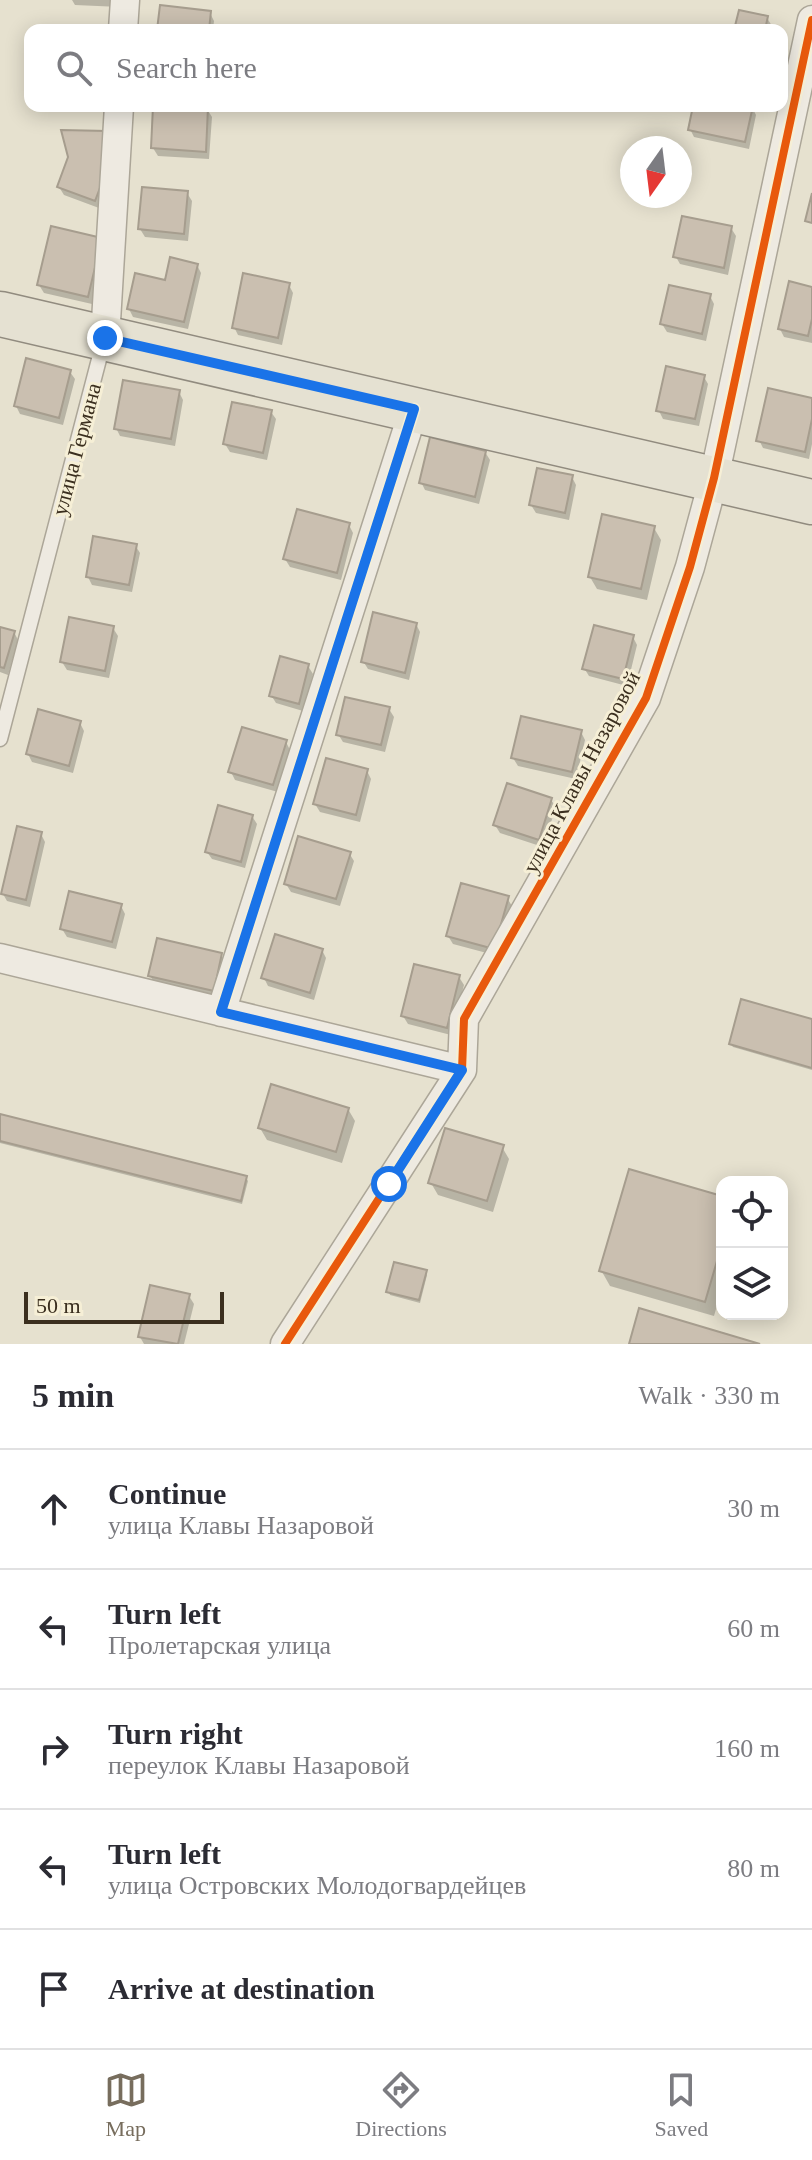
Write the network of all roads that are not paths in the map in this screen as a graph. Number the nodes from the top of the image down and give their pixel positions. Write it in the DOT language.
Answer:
graph roads {
  1 [pos="125,0"];
  2 [pos="812,20"];
  3 [pos="123,24"];
  4 [pos="119,112"];
  5 [pos="0,314"];
  6 [pos="105,338"];
  7 [pos="414,409"];
  8 [pos="714,478"];
  9 [pos="812,502"];
  10 [pos="0,739"];
  11 [pos="0,958"];
  12 [pos="221,1012"];
  13 [pos="462,1070"];
  14 [pos="285,1344"];
  1 -- 3 [label="street"];
  2 -- 8 [label="street, улица Клавы Назаровой"];
  4 -- 6 [label="street, улица Германа"];
  5 -- 6 [label="main road"];
  6 -- 7 [label="main road"];
  6 -- 10 [label="lane, улица Германа"];
  7 -- 8 [label="main road"];
  7 -- 12 [label="street"];
  8 -- 9 [label="main road"];
  8 -- 13 [label="street, улица Клавы Назаровой"];
  11 -- 12 [label="street"];
  12 -- 13 [label="street"];
  13 -- 14 [label="street"];
}
